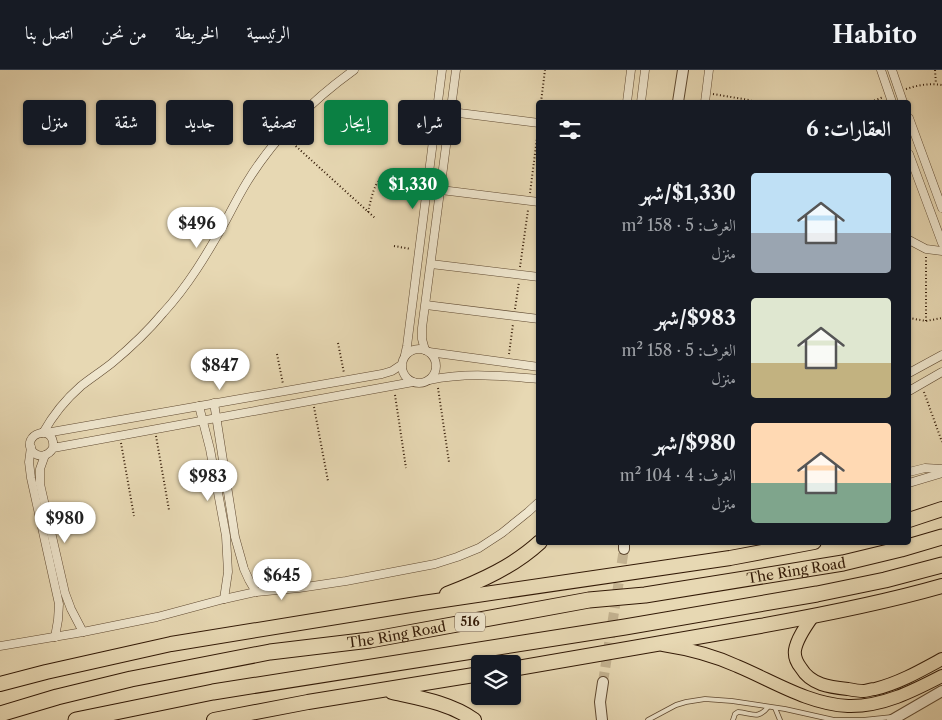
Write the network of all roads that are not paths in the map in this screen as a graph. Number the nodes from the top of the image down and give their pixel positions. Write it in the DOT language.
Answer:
graph roads {
  1 [pos="354,70"];
  2 [pos="442,70"];
  3 [pos="456,70"];
  4 [pos="631,70"];
  5 [pos="645,70"];
  6 [pos="683,70"];
  7 [pos="709,70"];
  8 [pos="881,70"];
  9 [pos="892,70"];
  10 [pos="899,91"];
  11 [pos="890,99"];
  12 [pos="452,100"];
  13 [pos="627,100"];
  14 [pos="641,100"];
  15 [pos="678,100"];
  16 [pos="705,100"];
  17 [pos="902,100"];
  18 [pos="461,113"];
  19 [pos="536,123"];
  20 [pos="911,123"];
  21 [pos="446,145"];
  22 [pos="911,162"];
  23 [pos="440,190"];
  24 [pos="536,202"];
  25 [pos="942,208"];
  26 [pos="911,241"];
  27 [pos="942,243"];
  28 [pos="942,251"];
  29 [pos="431,264"];
  30 [pos="536,278"];
  31 [pos="426,305"];
  32 [pos="536,319"];
  33 [pos="427,351"];
  34 [pos="405,355"];
  35 [pos="942,355"];
  36 [pos="401,365"];
  37 [pos="536,367"];
  38 [pos="911,372"];
  39 [pos="942,372"];
  40 [pos="433,379"];
  41 [pos="536,379"];
  42 [pos="413,382"];
  43 [pos="911,389"];
  44 [pos="214,403"];
  45 [pos="199,406"];
  46 [pos="217,418"];
  47 [pos="202,420"];
  48 [pos="44,433"];
  49 [pos="31,447"];
  50 [pos="53,448"];
  51 [pos="45,455"];
  52 [pos="942,469"];
  53 [pos="911,472"];
  54 [pos="942,473"];
  55 [pos="911,482"];
  56 [pos="536,505"];
  57 [pos="942,509"];
  58 [pos="911,519"];
  59 [pos="942,537"];
  60 [pos="537,545"];
  61 [pos="788,545"];
  62 [pos="942,565"];
  63 [pos="942,586"];
  64 [pos="256,592"];
  65 [pos="224,599"];
  66 [pos="423,603"];
  67 [pos="813,616"];
  68 [pos="83,632"];
  69 [pos="55,637"];
  70 [pos="661,645"];
  71 [pos="0,646"];
  72 [pos="942,659"];
  73 [pos="521,668"];
  74 [pos="471,676"];
  75 [pos="942,676"];
  76 [pos="603,682"];
  77 [pos="0,684"];
  78 [pos="384,690"];
  79 [pos="942,691"];
  80 [pos="600,702"];
  81 [pos="768,707"];
  82 [pos="774,708"];
  83 [pos="0,714"];
  84 [pos="896,718"];
  85 [pos="76,720"];
  86 [pos="214,720"];
  87 [pos="474,720"];
  88 [pos="596,720"];
  89 [pos="602,720"];
  90 [pos="648,720"];
  91 [pos="734,720"];
  92 [pos="780,720"];
  1 -- 48 [label="street"];
  2 -- 34 [label="street"];
  3 -- 12 [label="street"];
  4 -- 13 [label="street"];
  5 -- 14 [label="street"];
  6 -- 15 [label="street"];
  7 -- 16 [label="street"];
  8 -- 11 [label="street"];
  9 -- 10 [label="street"];
  10 -- 11 [label="street"];
  10 -- 17 [label="street"];
  18 -- 19 [label="street"];
  20 -- 25 [label="street"];
  21 -- 23 [label="street"];
  22 -- 27 [label="street"];
  23 -- 24 [label="street"];
  23 -- 29 [label="street"];
  26 -- 28 [label="street"];
  29 -- 30 [label="street"];
  29 -- 31 [label="street"];
  31 -- 32 [label="street"];
  31 -- 33 [label="street"];
  33 -- 34 [label="street"];
  33 -- 37 [label="street"];
  33 -- 40 [label="street"];
  34 -- 36 [label="street"];
  35 -- 38 [label="street"];
  36 -- 42 [label="street"];
  36 -- 44 [label="street"];
  39 -- 43 [label="street"];
  40 -- 41 [label="street"];
  40 -- 42 [label="street"];
  42 -- 46 [label="street"];
  44 -- 45 [label="street"];
  44 -- 46 [label="street"];
  45 -- 47 [label="street"];
  45 -- 48 [label="street"];
  46 -- 47 [label="street"];
  46 -- 64 [label="street"];
  47 -- 50 [label="street"];
  47 -- 65 [label="street"];
  48 -- 49 [label="street"];
  48 -- 50 [label="street"];
  49 -- 51 [label="street"];
  49 -- 69 [label="street"];
  50 -- 51 [label="street"];
  51 -- 68 [label="street"];
  52 -- 53 [label="street"];
  54 -- 55 [label="street"];
  56 -- 64 [label="street"];
  57 -- 58 [label="highway"];
  59 -- 83 [label="highway, The Ring Road / 516"];
  60 -- 66 [label="highway"];
  61 -- 66 [label="highway, The Ring Road / 516"];
  62 -- 85 [label="highway, The Ring Road / 516"];
  63 -- 67 [label="highway"];
  64 -- 65 [label="street"];
  65 -- 68 [label="street"];
  66 -- 77 [label="highway, The Ring Road / 516"];
  67 -- 70 [label="highway"];
  67 -- 72 [label="main road"];
  68 -- 69 [label="street"];
  69 -- 71 [label="street"];
  70 -- 73 [label="highway"];
  70 -- 75 [label="main road"];
  74 -- 78 [label="highway"];
  76 -- 80 [label="street"];
  78 -- 86 [label="highway"];
  78 -- 87 [label="highway"];
  79 -- 84 [label="street"];
  80 -- 88 [label="street"];
  80 -- 89 [label="street"];
  81 -- 82 [label="lane"];
  81 -- 90 [label="lane"];
  81 -- 91 [label="lane"];
  82 -- 84 [label="lane"];
  82 -- 92 [label="lane"];
}
